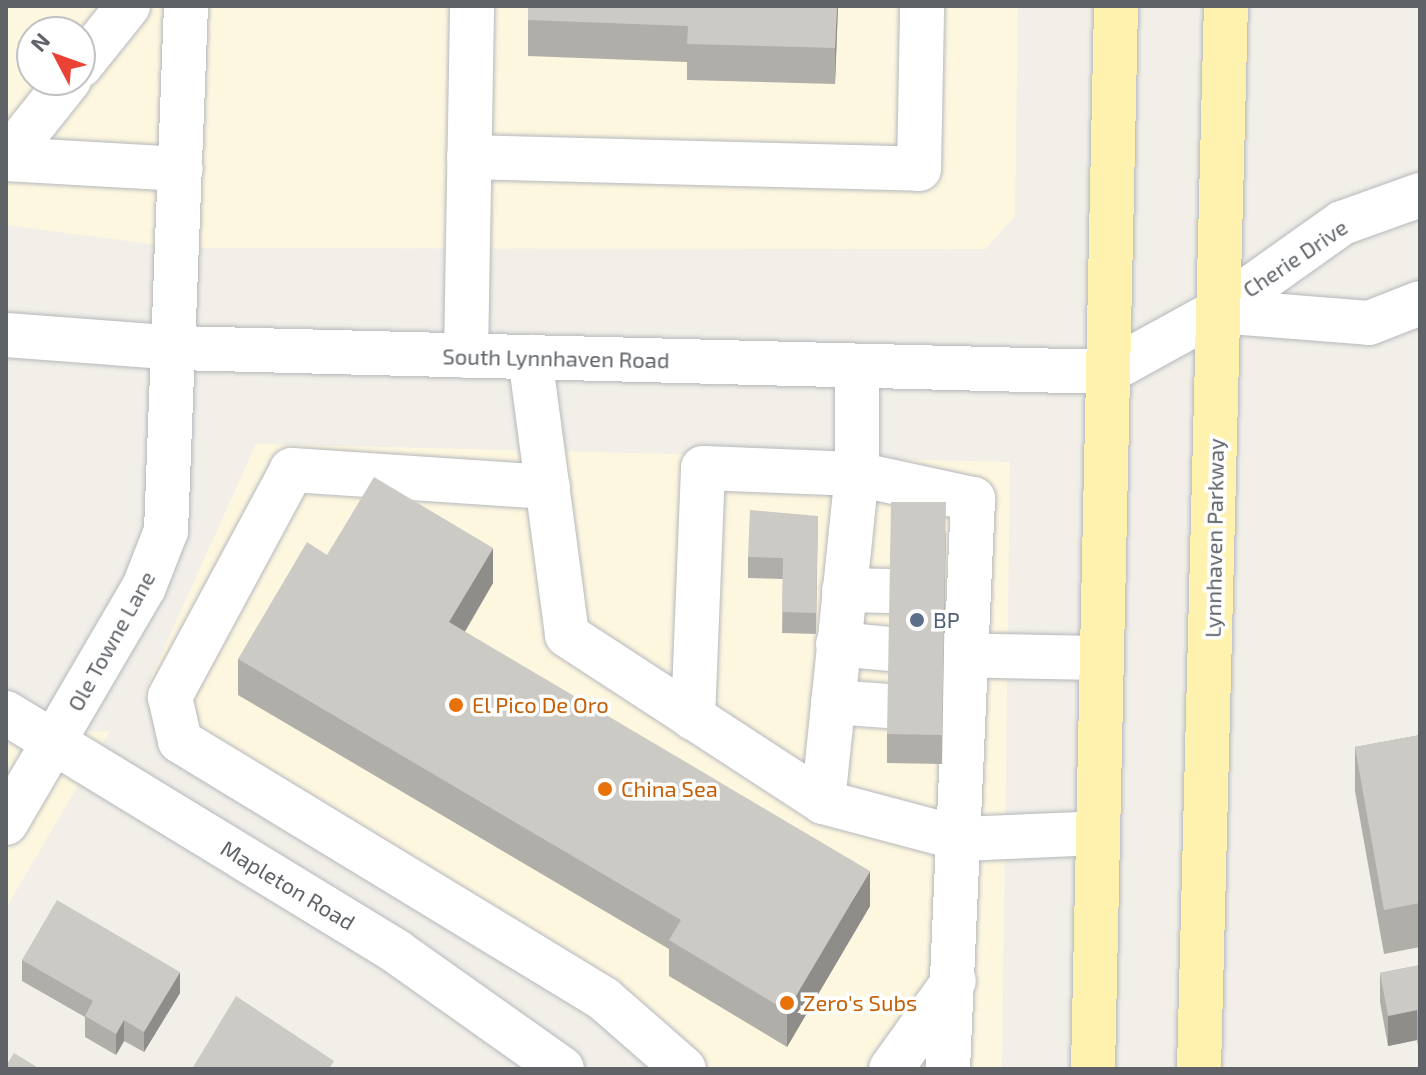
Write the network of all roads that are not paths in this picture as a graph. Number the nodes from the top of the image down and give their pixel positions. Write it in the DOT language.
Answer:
graph roads {
  1 [pos="128,6"];
  2 [pos="186,6"];
  3 [pos="472,6"];
  4 [pos="922,6"];
  5 [pos="1116,6"];
  6 [pos="1226,6"];
  7 [pos="96,46"];
  8 [pos="56,96"];
  9 [pos="469,157"];
  10 [pos="6,159"];
  11 [pos="181,169"];
  12 [pos="1420,195"];
  13 [pos="1420,303"];
  14 [pos="1218,311"];
  15 [pos="6,335"];
  16 [pos="177,348"];
  17 [pos="466,356"];
  18 [pos="530,357"];
  19 [pos="857,366"];
  20 [pos="1107,372"];
  21 [pos="857,474"];
  22 [pos="548,487"];
  23 [pos="844,590"];
  24 [pos="890,591"];
  25 [pos="838,644"];
  26 [pos="889,649"];
  27 [pos="957,655"];
  28 [pos="1101,658"];
  29 [pos="833,702"];
  30 [pos="888,706"];
  31 [pos="6,713"];
  32 [pos="693,718"];
  33 [pos="54,742"];
  34 [pos="823,802"];
  35 [pos="6,823"];
  36 [pos="1097,833"];
  37 [pos="962,839"];
  38 [pos="954,981"];
  39 [pos="562,1069"];
  40 [pos="684,1069"];
  41 [pos="891,1069"];
  42 [pos="948,1069"];
  43 [pos="1093,1069"];
  44 [pos="1199,1069"];
  1 -- 7 [label="street"];
  2 -- 11 [label="street, Ole Towne Lane"];
  3 -- 9 [label="street"];
  4 -- 9 [label="street"];
  5 -- 20 [label="main road"];
  6 -- 14 [label="main road, Lynnhaven Parkway"];
  8 -- 10 [label="street"];
  9 -- 17 [label="street"];
  10 -- 11 [label="street"];
  11 -- 16 [label="street, Ole Towne Lane"];
  12 -- 14 [label="street, Cherie Drive"];
  13 -- 14 [label="street, Cherie Drive"];
  14 -- 20 [label="street, Cherie Drive"];
  14 -- 44 [label="main road, Lynnhaven Parkway"];
  15 -- 16 [label="street, South Lynnhaven Road"];
  16 -- 17 [label="street, South Lynnhaven Road"];
  16 -- 33 [label="street, Ole Towne Lane"];
  17 -- 18 [label="street, South Lynnhaven Road"];
  18 -- 19 [label="street, South Lynnhaven Road"];
  18 -- 22 [label="street"];
  19 -- 20 [label="street, South Lynnhaven Road"];
  19 -- 21 [label="street"];
  20 -- 28 [label="main road"];
  21 -- 23 [label="street"];
  21 -- 27 [label="street"];
  21 -- 32 [label="street"];
  22 -- 32 [label="street"];
  22 -- 40 [label="street"];
  23 -- 24 [label="street"];
  23 -- 25 [label="street"];
  25 -- 26 [label="street"];
  25 -- 29 [label="street"];
  27 -- 28 [label="street"];
  27 -- 37 [label="street"];
  28 -- 36 [label="main road"];
  29 -- 30 [label="street"];
  29 -- 34 [label="street"];
  31 -- 33 [label="street, Mapleton Road"];
  32 -- 34 [label="street"];
  33 -- 35 [label="street, Ole Towne Lane"];
  33 -- 39 [label="street, Mapleton Road"];
  34 -- 37 [label="street"];
  36 -- 37 [label="street"];
  36 -- 43 [label="main road"];
  37 -- 38 [label="street"];
  38 -- 41 [label="street"];
  38 -- 42 [label="street"];
}
